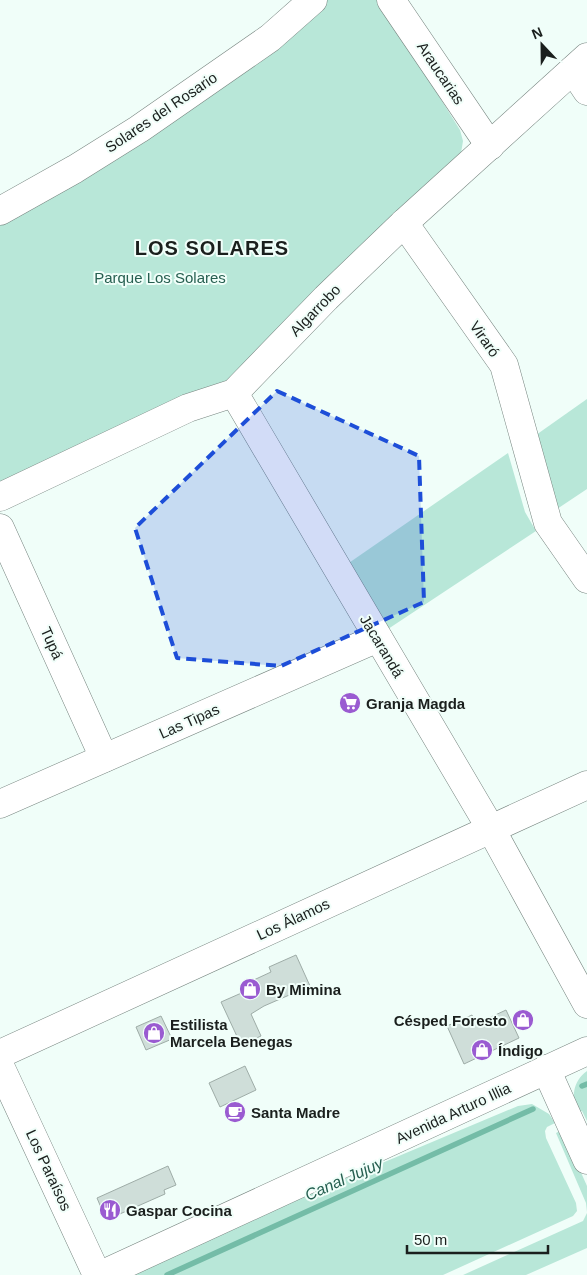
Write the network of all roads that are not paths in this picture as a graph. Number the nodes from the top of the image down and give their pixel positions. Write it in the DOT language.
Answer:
graph roads {
  1 [pos="313,0"];
  2 [pos="391,0"];
  3 [pos="582,73"];
  4 [pos="490,146"];
  5 [pos="0,212"];
  6 [pos="404,223"];
  7 [pos="234,393"];
  8 [pos="0,497"];
  9 [pos="0,528"];
  10 [pos="587,579"];
  11 [pos="378,638"];
  12 [pos="104,758"];
  13 [pos="587,785"];
  14 [pos="0,804"];
  15 [pos="491,829"];
  16 [pos="587,1004"];
  17 [pos="587,1051"];
  18 [pos="0,1054"];
  19 [pos="0,1066"];
  20 [pos="546,1070"];
  21 [pos="587,1160"];
  22 [pos="97,1275"];
  23 [pos="101,1275"];
  1 -- 5 [label="street, Solares del Rosario"];
  2 -- 4 [label="street, Araucarias"];
  3 -- 4 [label="street, Algarrobo"];
  4 -- 6 [label="street, Algarrobo"];
  6 -- 7 [label="street, Algarrobo"];
  6 -- 10 [label="street, Viraró"];
  7 -- 8 [label="street, Algarrobo"];
  7 -- 11 [label="street, Jacarandá"];
  9 -- 12 [label="street, Tupá"];
  11 -- 12 [label="street, Las Tipas"];
  11 -- 15 [label="street, Jacarandá"];
  12 -- 14 [label="street, Las Tipas"];
  13 -- 15 [label="street, Los Álamos"];
  15 -- 16 [label="street, Jacarandá"];
  15 -- 18 [label="street, Los Álamos"];
  17 -- 20 [label="street, Avenida Arturo Illia"];
  19 -- 22 [label="street, Los Paraísos"];
  20 -- 21 [label="street"];
  20 -- 23 [label="street, Avenida Arturo Illia"];
}
